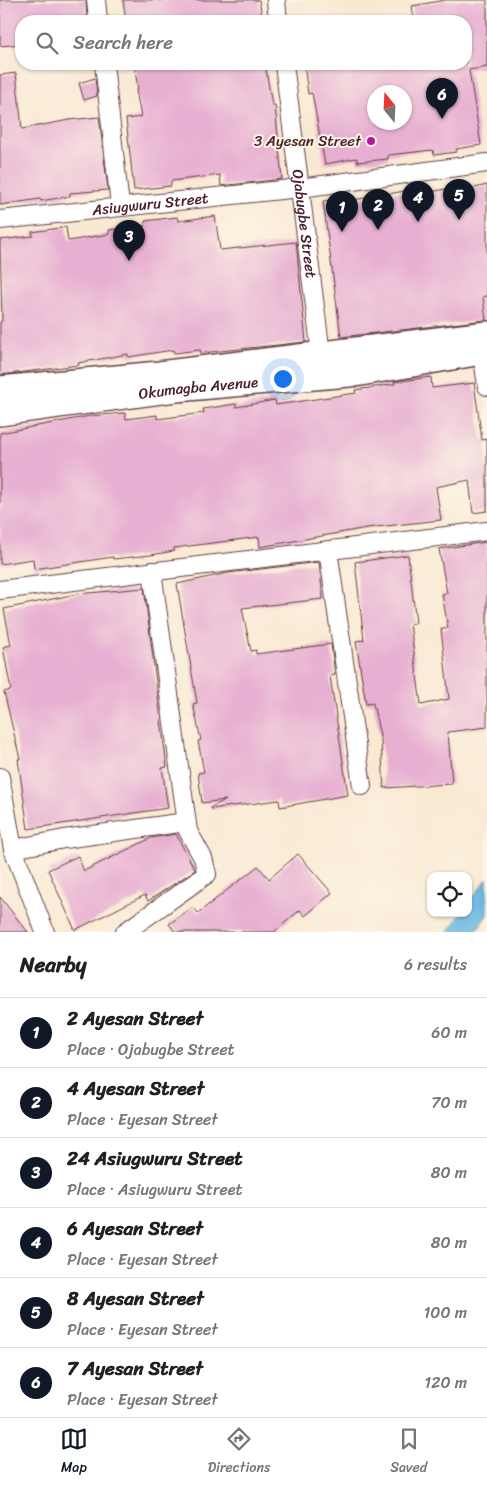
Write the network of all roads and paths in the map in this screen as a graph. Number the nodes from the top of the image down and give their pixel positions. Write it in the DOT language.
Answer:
graph roads {
  1 [pos="96,0"];
  2 [pos="279,0"];
  3 [pos="97,15"];
  4 [pos="278,15"];
  5 [pos="105,70"];
  6 [pos="285,70"];
  7 [pos="487,163"];
  8 [pos="300,188"];
  9 [pos="120,206"];
  10 [pos="0,220"];
  11 [pos="485,346"];
  12 [pos="321,354"];
  13 [pos="487,386"];
  14 [pos="0,388"];
  15 [pos="0,413"];
  16 [pos="487,531"];
  17 [pos="328,550"];
  18 [pos="152,571"];
  19 [pos="0,590"];
  20 [pos="0,777"];
  21 [pos="362,786"];
  22 [pos="186,822"];
  23 [pos="13,849"];
  24 [pos="45,932"];
  25 [pos="125,932"];
  1 -- 3 [label="street"];
  2 -- 4 [label="street"];
  5 -- 9 [label="street"];
  6 -- 8 [label="street, Ojabugbe Street"];
  7 -- 8 [label="street, Asiugwuru Street"];
  8 -- 9 [label="street, Asiugwuru Street"];
  8 -- 12 [label="street, Ojabugbe Street"];
  9 -- 10 [label="street, Asiugwuru Street"];
  11 -- 12 [label="main road, Okumagba Avenue"];
  11 -- 13 [label="street"];
  11 -- 15 [label="main road, Okumagba Avenue"];
  12 -- 14 [label="main road, Okumagba Avenue"];
  16 -- 17 [label="street"];
  17 -- 18 [label="street"];
  17 -- 21 [label="street"];
  18 -- 19 [label="street"];
  18 -- 22 [label="street"];
  20 -- 23 [label="street"];
  22 -- 23 [label="street"];
  22 -- 25 [label="street"];
  23 -- 24 [label="street"];
}
